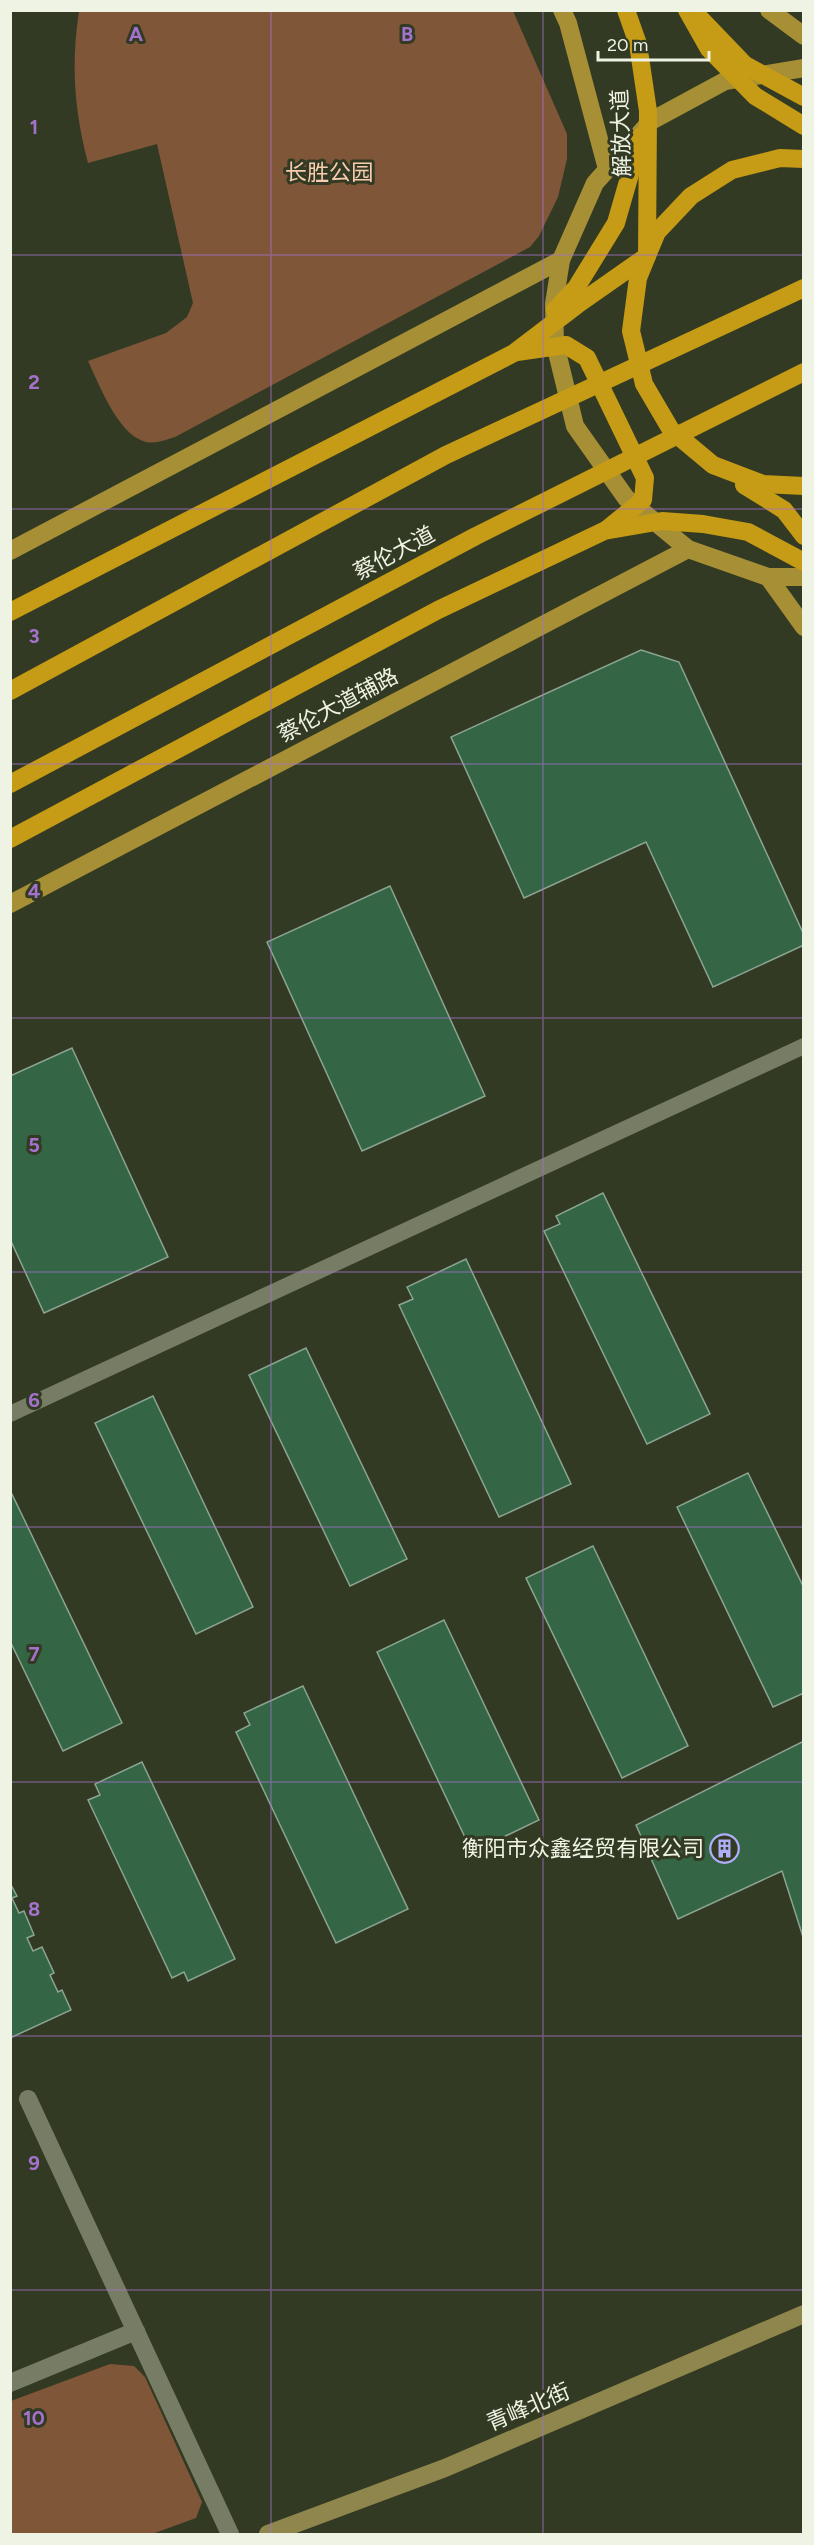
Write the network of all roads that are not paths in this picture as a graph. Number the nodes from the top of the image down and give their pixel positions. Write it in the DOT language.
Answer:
graph roads {
  1 [pos="562,10"];
  2 [pos="626,10"];
  3 [pos="687,10"];
  4 [pos="692,10"];
  5 [pos="769,10"];
  6 [pos="804,36"];
  7 [pos="804,68"];
  8 [pos="804,97"];
  9 [pos="648,111"];
  10 [pos="804,126"];
  11 [pos="804,159"];
  12 [pos="607,169"];
  13 [pos="647,255"];
  14 [pos="561,260"];
  15 [pos="804,288"];
  16 [pos="514,353"];
  17 [pos="804,372"];
  18 [pos="713,465"];
  19 [pos="804,486"];
  20 [pos="604,531"];
  21 [pos="804,536"];
  22 [pos="688,549"];
  23 [pos="10,551"];
  24 [pos="804,562"];
  25 [pos="768,577"];
  26 [pos="804,577"];
  27 [pos="10,612"];
  28 [pos="804,627"];
  29 [pos="10,691"];
  30 [pos="10,784"];
  31 [pos="10,839"];
  32 [pos="10,904"];
  33 [pos="804,1046"];
  34 [pos="10,1414"];
  35 [pos="28,2099"];
  36 [pos="804,2314"];
  37 [pos="136,2331"];
  38 [pos="10,2383"];
  39 [pos="230,2535"];
  40 [pos="268,2535"];
  1 -- 12 [label="main road"];
  2 -- 9 [label="highway, 解放大道"];
  3 -- 10 [label="highway"];
  4 -- 8 [label="highway"];
  5 -- 6 [label="main road"];
  7 -- 12 [label="main road"];
  9 -- 13 [label="highway, 解放大道"];
  9 -- 16 [label="highway"];
  11 -- 13 [label="highway"];
  12 -- 14 [label="main road"];
  13 -- 16 [label="highway"];
  13 -- 18 [label="highway"];
  14 -- 22 [label="main road"];
  14 -- 23 [label="main road"];
  15 -- 29 [label="highway"];
  16 -- 20 [label="highway"];
  16 -- 27 [label="highway"];
  17 -- 30 [label="highway, 蔡伦大道"];
  18 -- 19 [label="highway"];
  18 -- 21 [label="highway"];
  20 -- 24 [label="highway"];
  20 -- 31 [label="highway"];
  22 -- 25 [label="main road"];
  22 -- 32 [label="main road, 蔡伦大道辅路"];
  25 -- 26 [label="main road"];
  25 -- 28 [label="main road"];
  33 -- 34 [label="lane"];
  35 -- 37 [label="street"];
  36 -- 40 [label="street, 青峰北街"];
  37 -- 38 [label="street"];
  37 -- 39 [label="street"];
}
